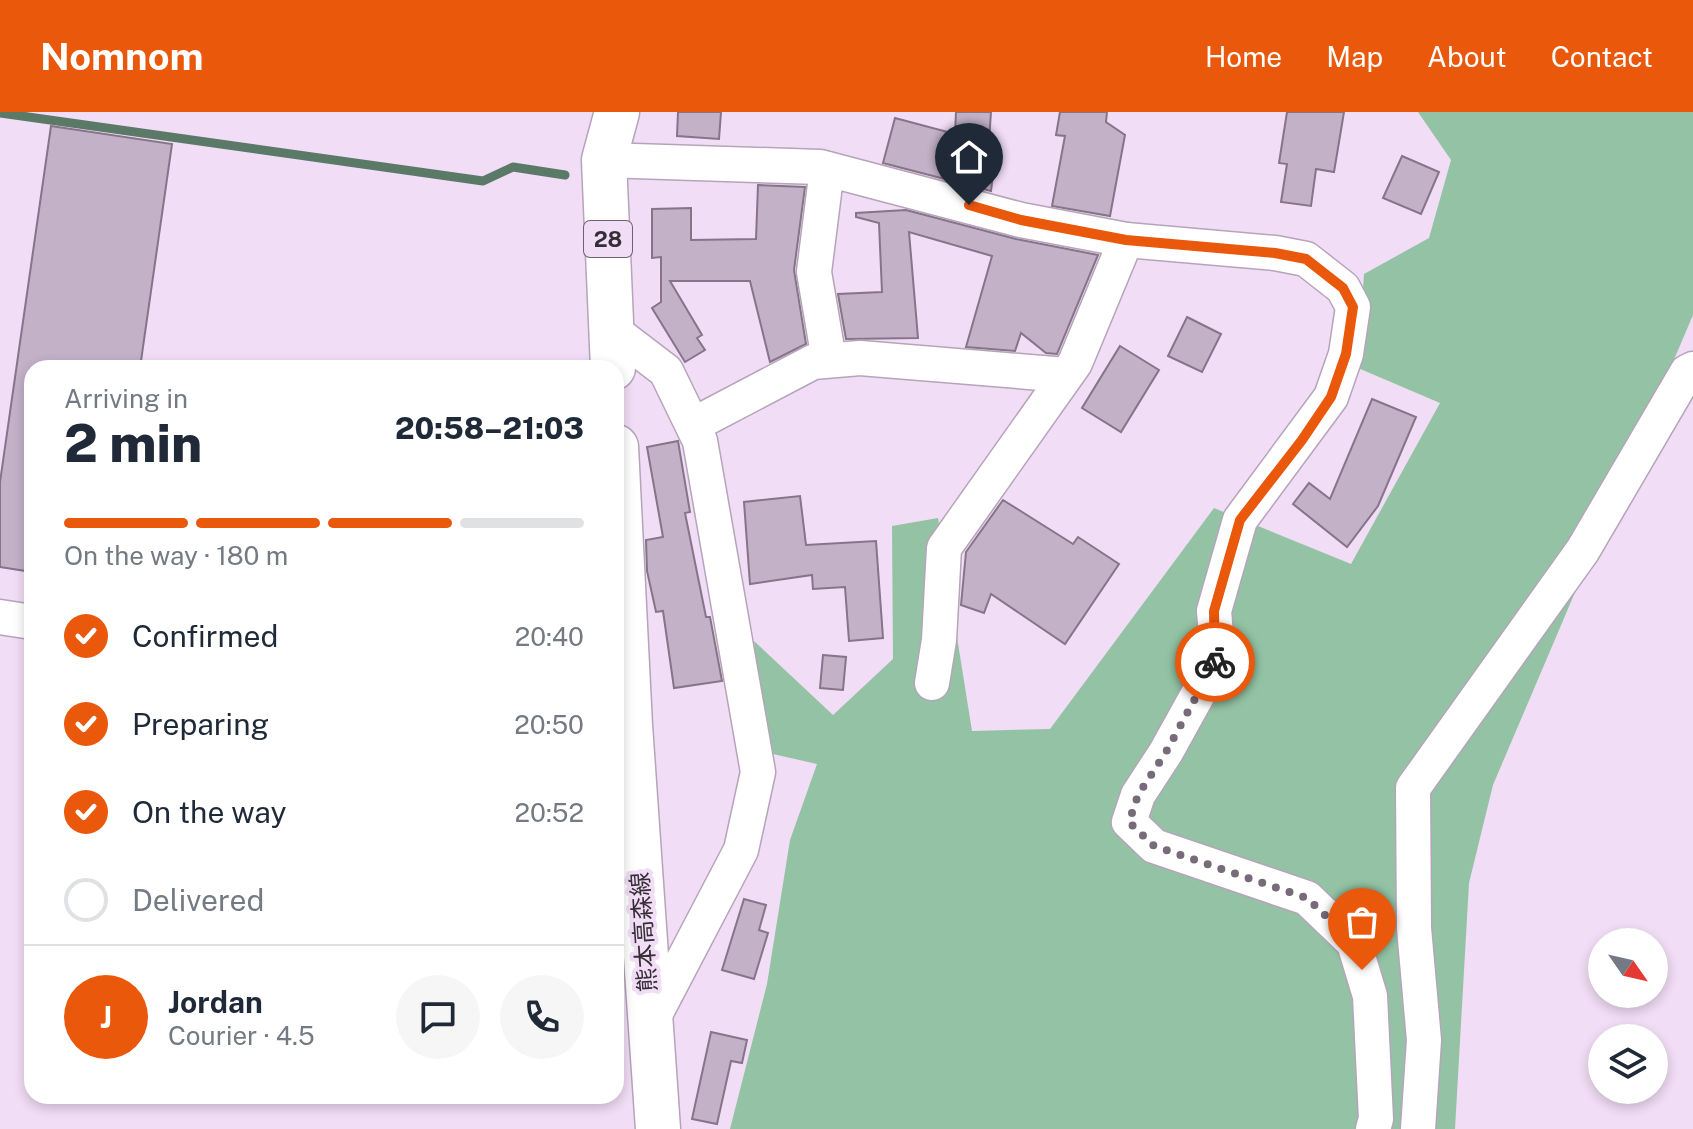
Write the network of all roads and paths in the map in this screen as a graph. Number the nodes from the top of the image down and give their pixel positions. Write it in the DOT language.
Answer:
graph roads {
  1 [pos="617,112"];
  2 [pos="604,160"];
  3 [pos="827,169"];
  4 [pos="1126,240"];
  5 [pos="612,349"];
  6 [pos="829,360"];
  7 [pos="1693,369"];
  8 [pos="1066,375"];
  9 [pos="693,425"];
  10 [pos="0,617"];
  11 [pos="24,621"];
  12 [pos="932,683"];
  13 [pos="624,734"];
  14 [pos="651,1022"];
  15 [pos="658,1129"];
  16 [pos="1373,1129"];
  17 [pos="1418,1129"];
  1 -- 2 [label="main road, 28"];
  2 -- 3 [label="street"];
  2 -- 5 [label="main road, 28"];
  3 -- 4 [label="street"];
  3 -- 6 [label="street"];
  4 -- 8 [label="street"];
  4 -- 16 [label="street"];
  5 -- 9 [label="street"];
  6 -- 8 [label="street"];
  6 -- 9 [label="street"];
  7 -- 17 [label="street"];
  8 -- 12 [label="street"];
  9 -- 14 [label="street"];
  10 -- 11 [label="street"];
  13 -- 14 [label="main road, 熊本高森線"];
  14 -- 15 [label="main road, 熊本高森線"];
}
